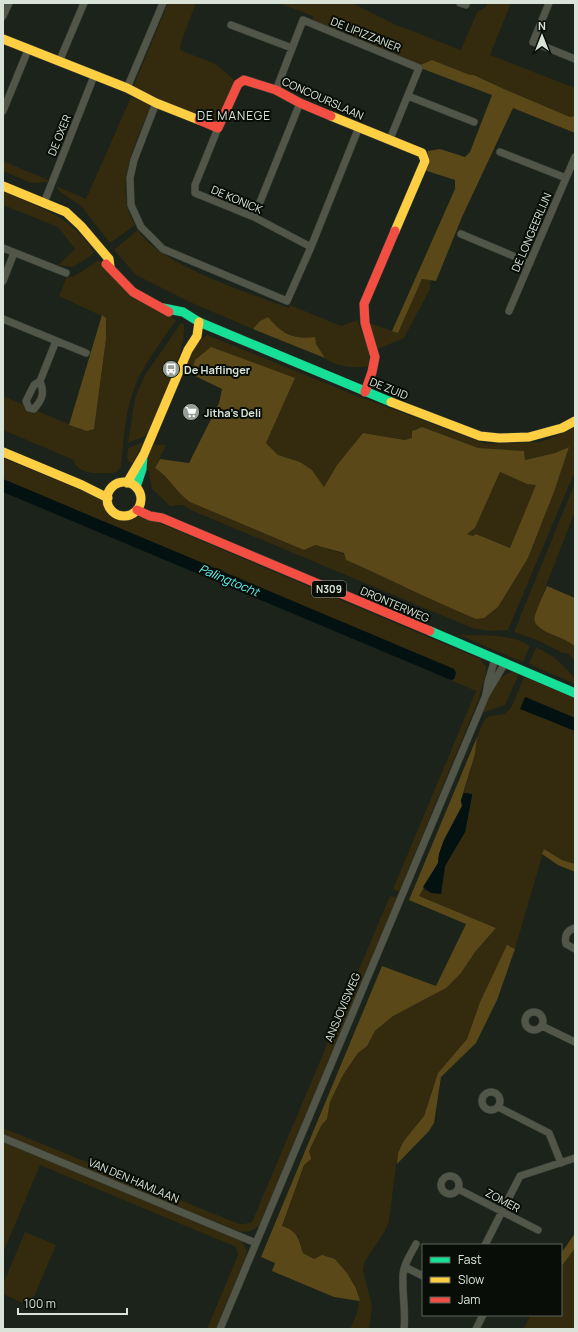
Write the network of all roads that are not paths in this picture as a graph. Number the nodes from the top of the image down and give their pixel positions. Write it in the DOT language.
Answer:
graph roads {
  1 [pos="8,3"];
  2 [pos="84,3"];
  3 [pos="164,3"];
  4 [pos="549,3"];
  5 [pos="3,16"];
  6 [pos="231,24"];
  7 [pos="3,39"];
  8 [pos="292,48"];
  9 [pos="28,50"];
  10 [pos="575,59"];
  11 [pos="59,62"];
  12 [pos="94,76"];
  13 [pos="127,88"];
  14 [pos="276,90"];
  15 [pos="408,96"];
  16 [pos="156,103"];
  17 [pos="300,103"];
  18 [pos="3,111"];
  19 [pos="474,122"];
  20 [pos="359,127"];
  21 [pos="218,128"];
  22 [pos="390,139"];
  23 [pos="500,152"];
  24 [pos="574,160"];
  25 [pos="566,178"];
  26 [pos="3,186"];
  27 [pos="44,203"];
  28 [pos="254,217"];
  29 [pos="461,234"];
  30 [pos="311,247"];
  31 [pos="3,248"];
  32 [pos="14,253"];
  33 [pos="530,262"];
  34 [pos="66,273"];
  35 [pos="3,281"];
  36 [pos="509,311"];
  37 [pos="3,319"];
  38 [pos="198,322"];
  39 [pos="56,341"];
  40 [pos="86,353"];
  41 [pos="40,381"];
  42 [pos="365,392"];
  43 [pos="575,421"];
  44 [pos="3,452"];
  45 [pos="144,454"];
  46 [pos="127,483"];
  47 [pos="136,487"];
  48 [pos="110,493"];
  49 [pos="141,501"];
  50 [pos="137,510"];
  51 [pos="162,518"];
  52 [pos="495,659"];
  53 [pos="505,663"];
  54 [pos="575,693"];
  55 [pos="486,695"];
  56 [pos="575,928"];
  57 [pos="575,949"];
  58 [pos="542,1026"];
  59 [pos="575,1042"];
  60 [pos="498,1106"];
  61 [pos="3,1138"];
  62 [pos="575,1158"];
  63 [pos="561,1163"];
  64 [pos="458,1189"];
  65 [pos="501,1212"];
  66 [pos="538,1230"];
  67 [pos="256,1243"];
  68 [pos="416,1244"];
  69 [pos="485,1244"];
  70 [pos="405,1267"];
  71 [pos="422,1276"];
  72 [pos="482,1316"];
  73 [pos="220,1329"];
  74 [pos="404,1329"];
  75 [pos="476,1329"];
  1 -- 5 [label="street"];
  2 -- 11 [label="street"];
  3 -- 13 [label="street"];
  4 -- 10 [label="street"];
  6 -- 8 [label="street"];
  7 -- 9 [label="street"];
  8 -- 14 [label="street, DE LIPIZZANER"];
  8 -- 15 [label="street, DE LIPIZZANER"];
  9 -- 11 [label="street"];
  9 -- 18 [label="street"];
  11 -- 12 [label="street"];
  12 -- 13 [label="street"];
  12 -- 27 [label="street, DE OXER"];
  13 -- 16 [label="street"];
  14 -- 17 [label="street, CONCOURSLAAN"];
  14 -- 21 [label="street, CONCOURSLAAN"];
  15 -- 19 [label="street"];
  15 -- 22 [label="street, DE LIPIZZANER"];
  16 -- 21 [label="street"];
  16 -- 30 [label="street"];
  17 -- 20 [label="street, CONCOURSLAAN"];
  17 -- 28 [label="street"];
  20 -- 22 [label="street, CONCOURSLAAN"];
  20 -- 30 [label="street"];
  21 -- 28 [label="street, DE KONICK"];
  22 -- 42 [label="street, CONCOURSLAAN"];
  23 -- 25 [label="street"];
  24 -- 25 [label="street, DE LONGEERLIJN"];
  25 -- 33 [label="street, DE LONGEERLIJN"];
  26 -- 27 [label="street, DE ZUID"];
  27 -- 38 [label="street, DE ZUID"];
  28 -- 30 [label="street, DE KONICK"];
  29 -- 33 [label="street"];
  31 -- 32 [label="street"];
  32 -- 34 [label="street"];
  32 -- 35 [label="street"];
  33 -- 36 [label="street, DE LONGEERLIJN"];
  37 -- 39 [label="street"];
  38 -- 42 [label="street, DE ZUID"];
  38 -- 45 [label="street"];
  39 -- 40 [label="street"];
  39 -- 41 [label="street"];
  42 -- 43 [label="street, DE ZUID"];
  44 -- 48 [label="street"];
  45 -- 46 [label="street"];
  45 -- 47 [label="street"];
  46 -- 47 [label="street"];
  46 -- 48 [label="street"];
  47 -- 49 [label="street"];
  48 -- 50 [label="street"];
  49 -- 50 [label="street"];
  49 -- 51 [label="street, DRONTERWEG / N309"];
  50 -- 51 [label="street, DRONTERWEG / N309"];
  51 -- 52 [label="street, DRONTERWEG / N309"];
  52 -- 53 [label="street, DRONTERWEG / N309"];
  52 -- 55 [label="street, ANSJOVISWEG"];
  53 -- 54 [label="street, DRONTERWEG / N309"];
  53 -- 55 [label="street, ANSJOVISWEG"];
  55 -- 67 [label="street, ANSJOVISWEG"];
  56 -- 57 [label="street"];
  58 -- 59 [label="street"];
  60 -- 63 [label="street"];
  61 -- 67 [label="street, VAN DEN HAMLAAN"];
  62 -- 63 [label="street"];
  63 -- 65 [label="street"];
  64 -- 65 [label="street, ZOMER"];
  65 -- 66 [label="street, ZOMER"];
  65 -- 69 [label="street"];
  67 -- 73 [label="street, ANSJOVISWEG"];
  68 -- 70 [label="street"];
  70 -- 71 [label="street"];
  70 -- 74 [label="street"];
  72 -- 75 [label="street"];
}
